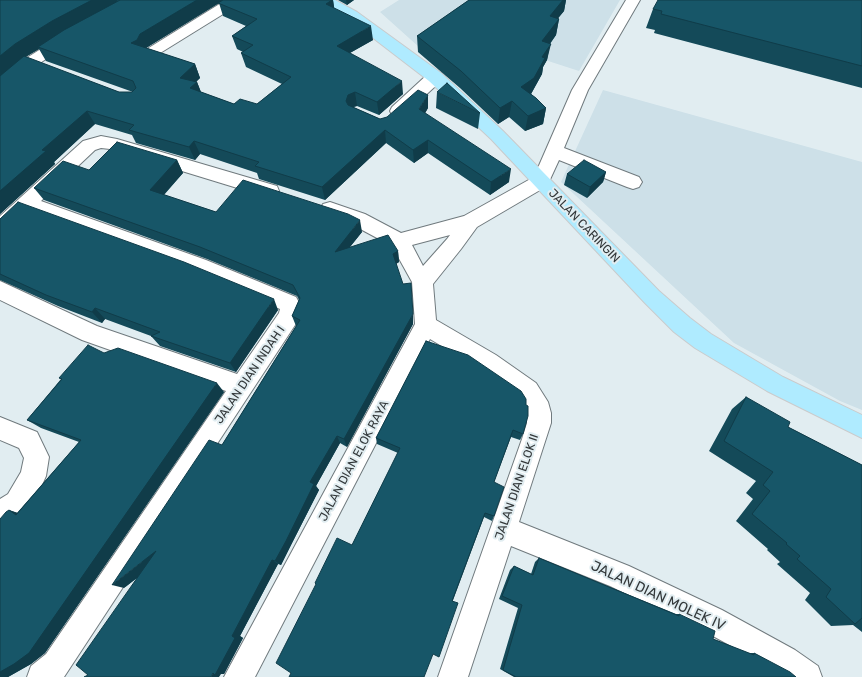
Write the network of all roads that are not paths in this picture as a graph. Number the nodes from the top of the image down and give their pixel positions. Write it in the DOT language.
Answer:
graph roads {
  1 [pos="236,0"];
  2 [pos="324,0"];
  3 [pos="633,0"];
  4 [pos="79,32"];
  5 [pos="152,52"];
  6 [pos="436,77"];
  7 [pos="0,86"];
  8 [pos="389,119"];
  9 [pos="554,151"];
  10 [pos="541,181"];
  11 [pos="633,182"];
  12 [pos="289,197"];
  13 [pos="26,203"];
  14 [pos="312,204"];
  15 [pos="470,222"];
  16 [pos="0,228"];
  17 [pos="399,241"];
  18 [pos="422,282"];
  19 [pos="0,290"];
  20 [pos="426,325"];
  21 [pos="242,386"];
  22 [pos="862,427"];
  23 [pos="0,428"];
  24 [pos="0,514"];
  25 [pos="503,529"];
  26 [pos="42,677"];
  27 [pos="239,677"];
  28 [pos="453,677"];
  29 [pos="807,677"];
  1 -- 5 [label="street"];
  2 -- 6 [label="main road, JALAN CARINGIN"];
  3 -- 9 [label="street"];
  4 -- 7 [label="street"];
  6 -- 8 [label="street"];
  6 -- 10 [label="main road, JALAN CARINGIN"];
  9 -- 10 [label="street"];
  9 -- 11 [label="street"];
  10 -- 15 [label="street"];
  10 -- 22 [label="main road, JALAN CARINGIN"];
  12 -- 13 [label="street"];
  13 -- 16 [label="street"];
  13 -- 21 [label="street, JALAN DIAN INDAH I"];
  14 -- 17 [label="street"];
  15 -- 17 [label="street"];
  15 -- 18 [label="street"];
  17 -- 18 [label="street"];
  18 -- 20 [label="street"];
  19 -- 21 [label="street"];
  20 -- 25 [label="street, JALAN DIAN ELOK II"];
  20 -- 27 [label="street, JALAN DIAN ELOK RAYA"];
  21 -- 26 [label="street, JALAN DIAN INDAH I"];
  23 -- 24 [label="street"];
  25 -- 28 [label="street, JALAN DIAN ELOK II"];
  25 -- 29 [label="street, JALAN DIAN MOLEK IV"];
}
